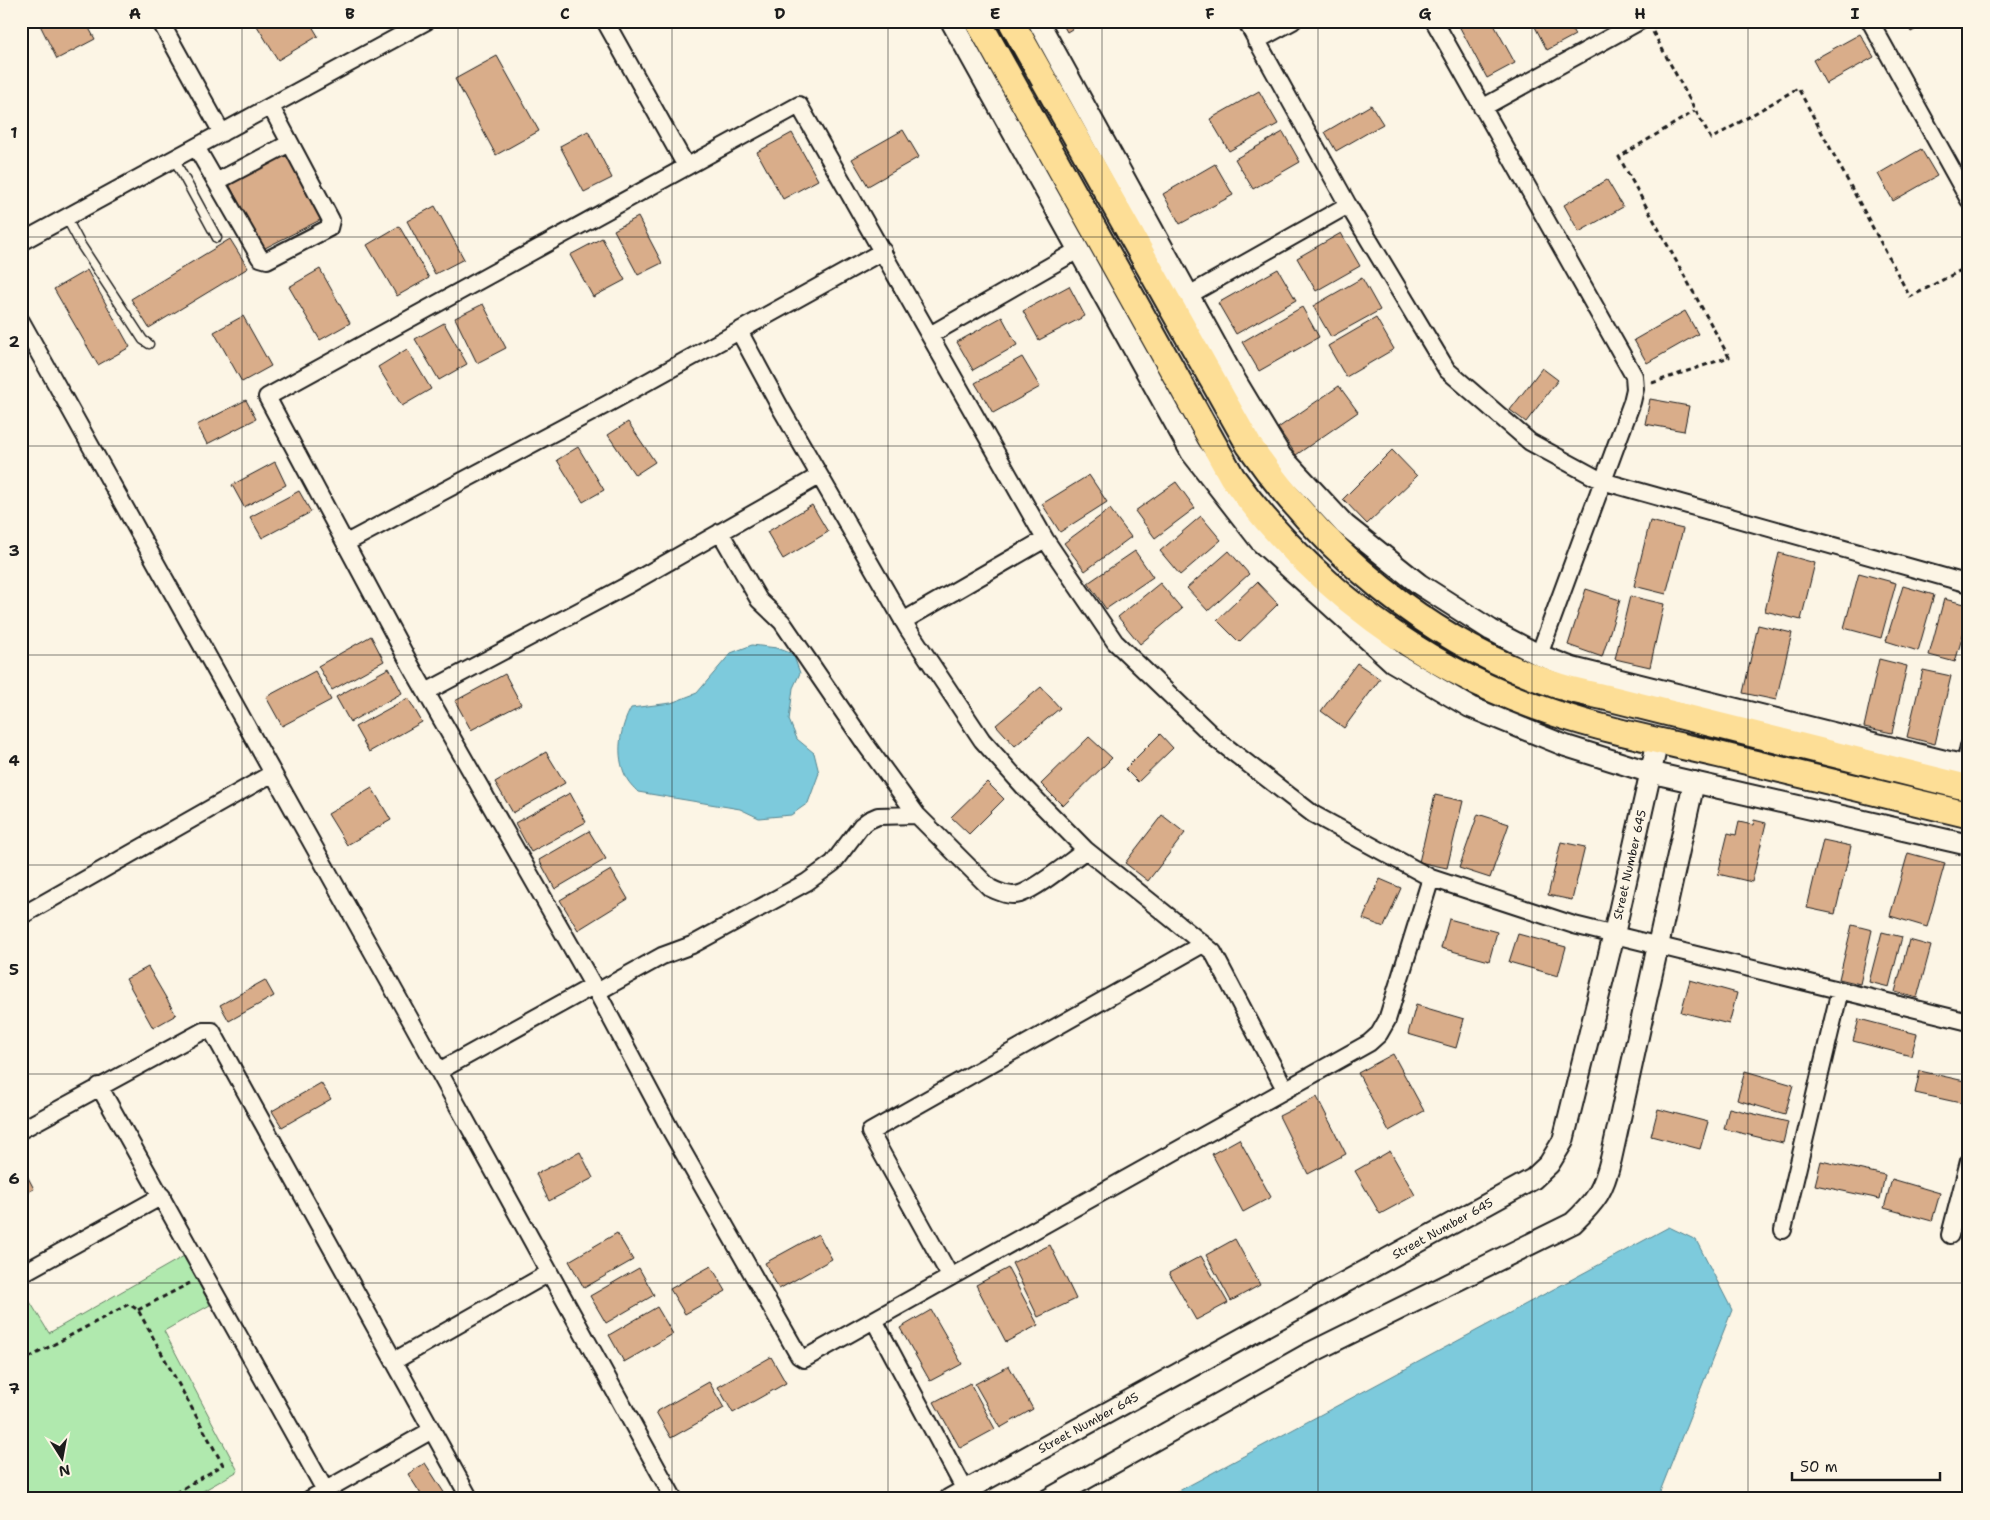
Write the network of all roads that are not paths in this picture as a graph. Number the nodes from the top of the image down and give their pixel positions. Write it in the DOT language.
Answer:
graph roads {
  1 [pos="160,21"];
  2 [pos="426,21"];
  3 [pos="605,21"];
  4 [pos="951,21"];
  5 [pos="978,21"];
  6 [pos="1011,21"];
  7 [pos="1038,21"];
  8 [pos="1246,21"];
  9 [pos="1293,21"];
  10 [pos="1434,21"];
  11 [pos="1870,21"];
  12 [pos="1644,24"];
  13 [pos="1256,41"];
  14 [pos="271,106"];
  15 [pos="1482,108"];
  16 [pos="222,133"];
  17 [pos="290,143"];
  18 [pos="196,147"];
  19 [pos="174,159"];
  20 [pos="686,166"];
  21 [pos="216,182"];
  22 [pos="1969,200"];
  23 [pos="1348,205"];
  24 [pos="66,217"];
  25 [pos="217,238"];
  26 [pos="21,242"];
  27 [pos="1078,250"];
  28 [pos="883,251"];
  29 [pos="1189,296"];
  30 [pos="21,321"];
  31 [pos="739,331"];
  32 [pos="930,335"];
  33 [pos="149,344"];
  34 [pos="819,476"];
  35 [pos="1602,481"];
  36 [pos="720,532"];
  37 [pos="1046,539"];
  38 [pos="346,543"];
  39 [pos="1969,584"];
  40 [pos="904,622"];
  41 [pos="1539,654"];
  42 [pos="426,692"];
  43 [pos="1658,740"];
  44 [pos="1969,746"];
  45 [pos="1649,772"];
  46 [pos="273,773"];
  47 [pos="1967,774"];
  48 [pos="1694,782"];
  49 [pos="917,815"];
  50 [pos="1969,815"];
  51 [pos="1969,845"];
  52 [pos="1086,850"];
  53 [pos="1431,878"];
  54 [pos="21,916"];
  55 [pos="1638,940"];
  56 [pos="1203,944"];
  57 [pos="595,989"];
  58 [pos="1840,990"];
  59 [pos="1969,1022"];
  60 [pos="439,1071"];
  61 [pos="99,1086"];
  62 [pos="1284,1089"];
  63 [pos="21,1130"];
  64 [pos="1969,1161"];
  65 [pos="162,1196"];
  66 [pos="1783,1230"];
  67 [pos="1950,1235"];
  68 [pos="549,1273"];
  69 [pos="21,1274"];
  70 [pos="950,1276"];
  71 [pos="874,1320"];
  72 [pos="394,1361"];
  73 [pos="432,1430"];
  74 [pos="325,1490"];
  75 [pos="957,1494"];
  76 [pos="310,1499"];
  77 [pos="470,1499"];
  78 [pos="674,1499"];
  79 [pos="1049,1499"];
  1 -- 16 [label="street"];
  2 -- 14 [label="street"];
  3 -- 20 [label="street"];
  4 -- 27 [label="street"];
  5 -- 43 [label="main road"];
  6 -- 47 [label="main road"];
  7 -- 29 [label="street"];
  8 -- 13 [label="street"];
  9 -- 13 [label="street"];
  10 -- 15 [label="street"];
  11 -- 22 [label="street"];
  12 -- 15 [label="street"];
  13 -- 23 [label="street"];
  14 -- 16 [label="street"];
  14 -- 17 [label="street"];
  15 -- 35 [label="street"];
  16 -- 18 [label="street"];
  17 -- 21 [label="street"];
  17 -- 21 [label="street"];
  18 -- 19 [label="street"];
  18 -- 21 [label="street"];
  19 -- 24 [label="street"];
  19 -- 25 [label="lane"];
  20 -- 28 [label="street"];
  20 -- 38 [label="street"];
  23 -- 29 [label="street"];
  23 -- 35 [label="street"];
  24 -- 26 [label="street"];
  24 -- 33 [label="lane"];
  27 -- 32 [label="street"];
  27 -- 45 [label="street"];
  28 -- 31 [label="street"];
  28 -- 32 [label="street"];
  29 -- 41 [label="street"];
  30 -- 46 [label="street"];
  31 -- 34 [label="street"];
  31 -- 38 [label="street"];
  32 -- 37 [label="street"];
  34 -- 36 [label="street"];
  34 -- 40 [label="street"];
  35 -- 39 [label="street"];
  35 -- 41 [label="street"];
  36 -- 42 [label="street"];
  36 -- 49 [label="street"];
  37 -- 40 [label="street"];
  37 -- 53 [label="street"];
  38 -- 42 [label="street"];
  40 -- 52 [label="street"];
  41 -- 47 [label="street"];
  42 -- 57 [label="street"];
  43 -- 45 [label="street, Street Number 645"];
  43 -- 50 [label="main road"];
  44 -- 47 [label="street"];
  45 -- 48 [label="street"];
  45 -- 55 [label="street, Street Number 645"];
  46 -- 54 [label="street"];
  46 -- 60 [label="street"];
  48 -- 51 [label="street"];
  48 -- 55 [label="street, Street Number 645"];
  49 -- 52 [label="street"];
  49 -- 57 [label="street"];
  52 -- 56 [label="street"];
  53 -- 55 [label="street"];
  53 -- 62 [label="street"];
  55 -- 58 [label="street"];
  55 -- 75 [label="street, Street Number 645"];
  55 -- 79 [label="street, Street Number 645"];
  56 -- 62 [label="street"];
  56 -- 70 [label="street"];
  57 -- 60 [label="street"];
  57 -- 71 [label="street"];
  58 -- 59 [label="street"];
  58 -- 66 [label="street"];
  60 -- 68 [label="street"];
  61 -- 63 [label="street"];
  61 -- 65 [label="street"];
  61 -- 72 [label="street"];
  62 -- 70 [label="street"];
  64 -- 67 [label="street"];
  65 -- 69 [label="street"];
  65 -- 74 [label="street"];
  68 -- 72 [label="street"];
  68 -- 78 [label="street"];
  70 -- 71 [label="street"];
  71 -- 75 [label="street"];
  72 -- 73 [label="street"];
  73 -- 74 [label="street"];
  73 -- 77 [label="street"];
  74 -- 76 [label="street"];
}
